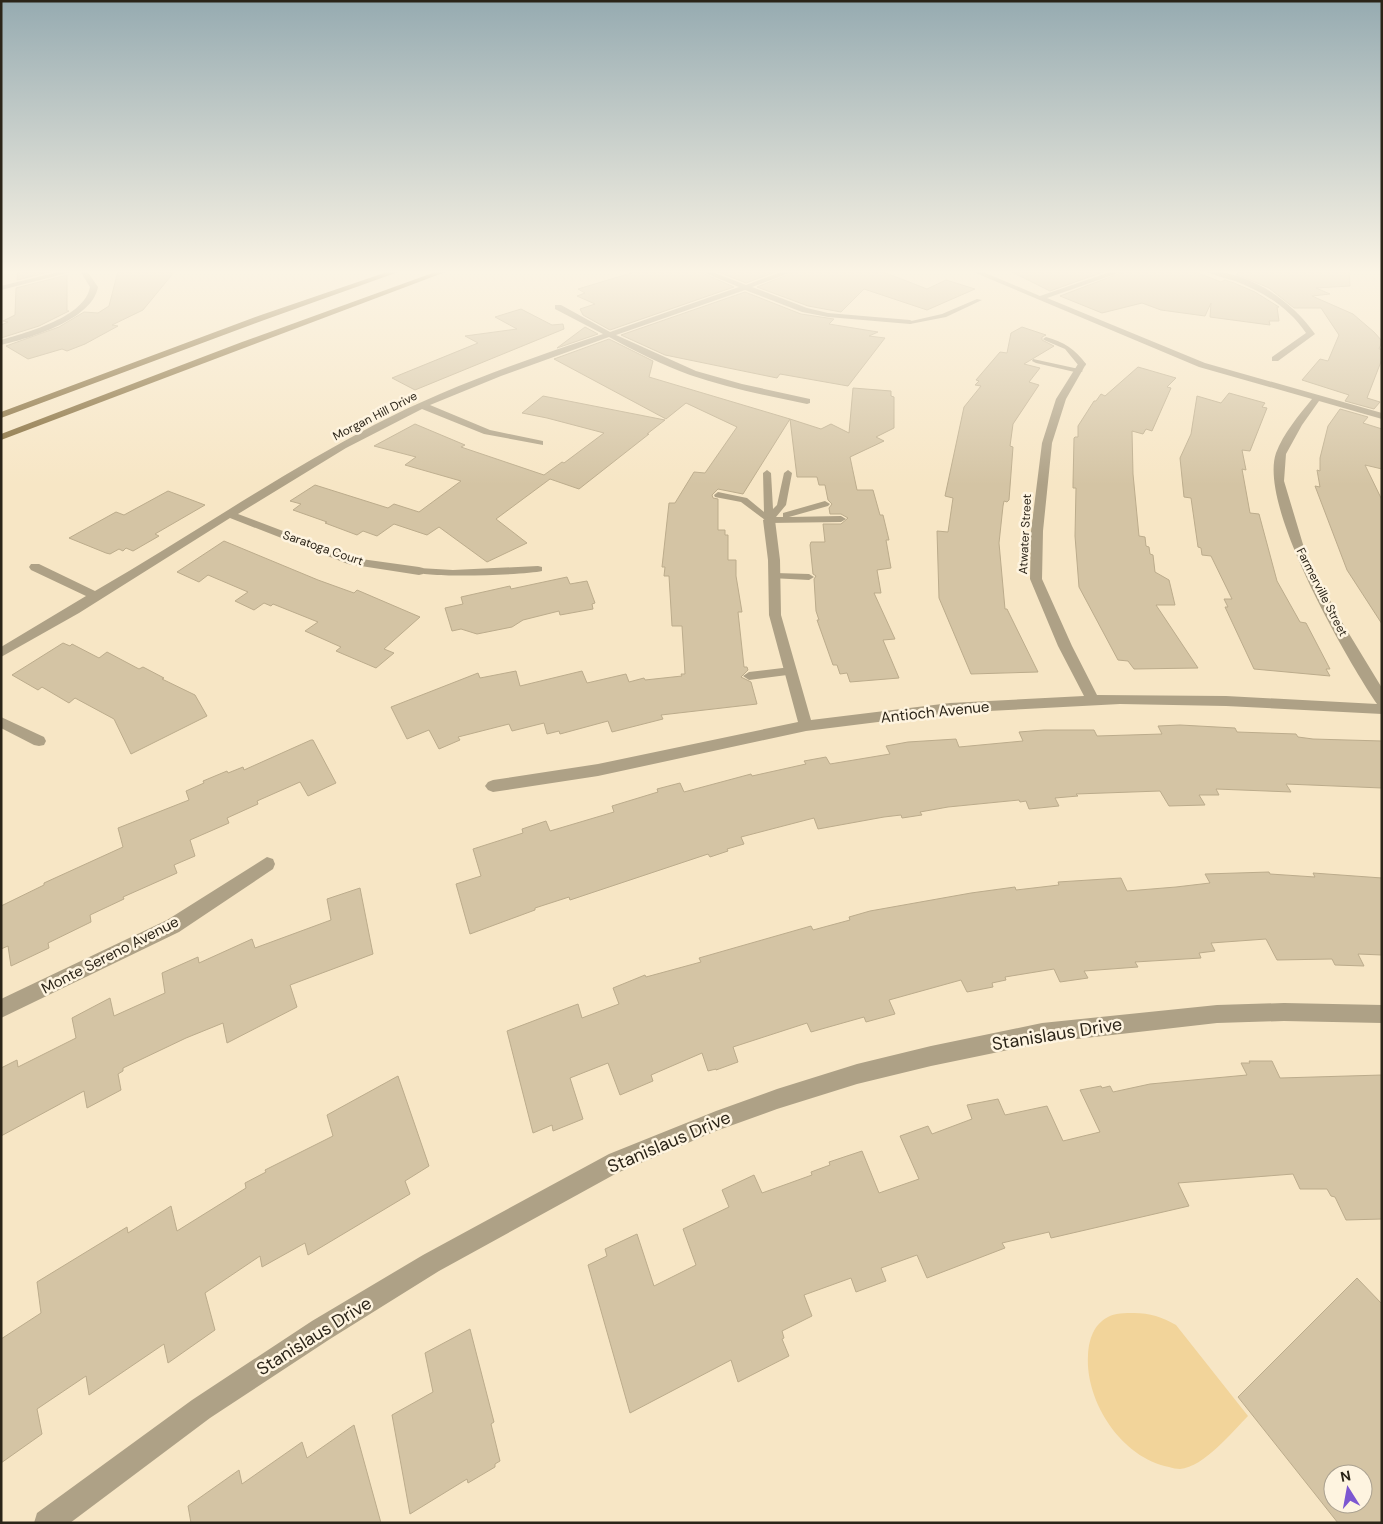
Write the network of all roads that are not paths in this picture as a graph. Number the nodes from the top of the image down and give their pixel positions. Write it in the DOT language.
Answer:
graph roads {
  1 [pos="197,342"];
  2 [pos="251,342"];
  3 [pos="586,342"];
  4 [pos="623,342"];
  5 [pos="1060,342"];
  6 [pos="1147,342"];
  7 [pos="1299,342"];
  8 [pos="1275,359"];
  9 [pos="1036,361"];
  10 [pos="1080,368"];
  11 [pos="1317,398"];
  12 [pos="807,401"];
  13 [pos="422,405"];
  14 [pos="1,415"];
  15 [pos="1382,416"];
  16 [pos="1,438"];
  17 [pos="540,442"];
  18 [pos="767,473"];
  19 [pos="788,473"];
  20 [pos="718,495"];
  21 [pos="825,504"];
  22 [pos="229,514"];
  23 [pos="841,519"];
  24 [pos="769,520"];
  25 [pos="35,567"];
  26 [pos="538,569"];
  27 [pos="419,571"];
  28 [pos="775,576"];
  29 [pos="809,577"];
  30 [pos="96,596"];
  31 [pos="1,653"];
  32 [pos="791,670"];
  33 [pos="749,676"];
  34 [pos="1093,700"];
  35 [pos="1382,700"];
  36 [pos="1382,709"];
  37 [pos="1,722"];
  38 [pos="806,726"];
  39 [pos="39,742"];
  40 [pos="493,786"];
  41 [pos="267,864"];
  42 [pos="1,1009"];
  43 [pos="1382,1014"];
  44 [pos="47,1523"];
  1 -- 14 [label="main road"];
  2 -- 16 [label="main road"];
  3 -- 13 [label="street, Morgan Hill Drive"];
  4 -- 12 [label="street"];
  5 -- 10 [label="lane"];
  6 -- 11 [label="street"];
  7 -- 8 [label="street"];
  9 -- 10 [label="lane"];
  10 -- 34 [label="street, Atwater Street"];
  11 -- 15 [label="street"];
  11 -- 35 [label="street, Farmerville Street"];
  13 -- 17 [label="street"];
  13 -- 22 [label="street, Morgan Hill Drive"];
  18 -- 24 [label="lane"];
  19 -- 24 [label="lane"];
  20 -- 24 [label="lane"];
  21 -- 24 [label="lane"];
  22 -- 27 [label="street, Saratoga Court"];
  22 -- 30 [label="street, Morgan Hill Drive"];
  23 -- 24 [label="lane"];
  24 -- 28 [label="street"];
  25 -- 30 [label="street"];
  26 -- 27 [label="lane"];
  28 -- 29 [label="lane"];
  28 -- 32 [label="street"];
  30 -- 31 [label="street, Morgan Hill Drive"];
  32 -- 33 [label="lane"];
  32 -- 38 [label="street"];
  34 -- 36 [label="street, Antioch Avenue"];
  34 -- 38 [label="street, Antioch Avenue"];
  37 -- 39 [label="street"];
  38 -- 40 [label="street, Antioch Avenue"];
  41 -- 42 [label="street, Monte Sereno Avenue"];
  43 -- 44 [label="street, Stanislaus Drive"];
}
